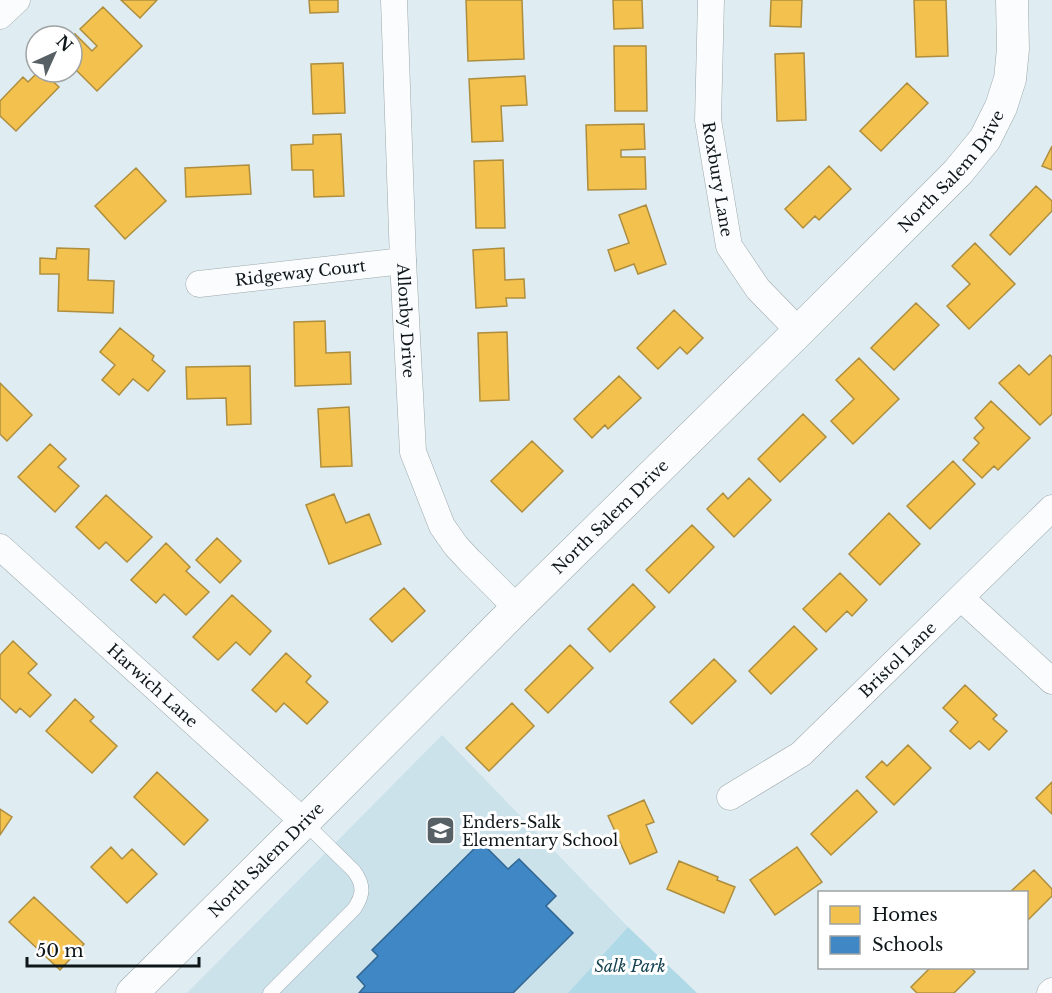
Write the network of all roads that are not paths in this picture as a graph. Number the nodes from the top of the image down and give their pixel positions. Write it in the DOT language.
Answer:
graph roads {
  1 [pos="17,0"];
  2 [pos="394,0"];
  3 [pos="711,0"];
  4 [pos="1012,0"];
  5 [pos="0,16"];
  6 [pos="403,261"];
  7 [pos="199,284"];
  8 [pos="799,331"];
  9 [pos="1052,508"];
  10 [pos="0,547"];
  11 [pos="961,598"];
  12 [pos="517,608"];
  13 [pos="1052,681"];
  14 [pos="730,797"];
  15 [pos="304,822"];
  16 [pos="132,993"];
  17 [pos="270,993"];
  1 -- 5 [label="street"];
  2 -- 6 [label="street, Allonby Drive"];
  3 -- 8 [label="street, Roxbury Lane"];
  4 -- 8 [label="street, North Salem Drive"];
  6 -- 7 [label="street, Ridgeway Court"];
  6 -- 12 [label="street, Allonby Drive"];
  8 -- 12 [label="street, North Salem Drive"];
  9 -- 11 [label="street, Bristol Lane"];
  10 -- 15 [label="street, Harwich Lane"];
  11 -- 13 [label="street"];
  11 -- 14 [label="street, Bristol Lane"];
  12 -- 15 [label="street, North Salem Drive"];
  15 -- 16 [label="street, North Salem Drive"];
  15 -- 17 [label="lane"];
}
